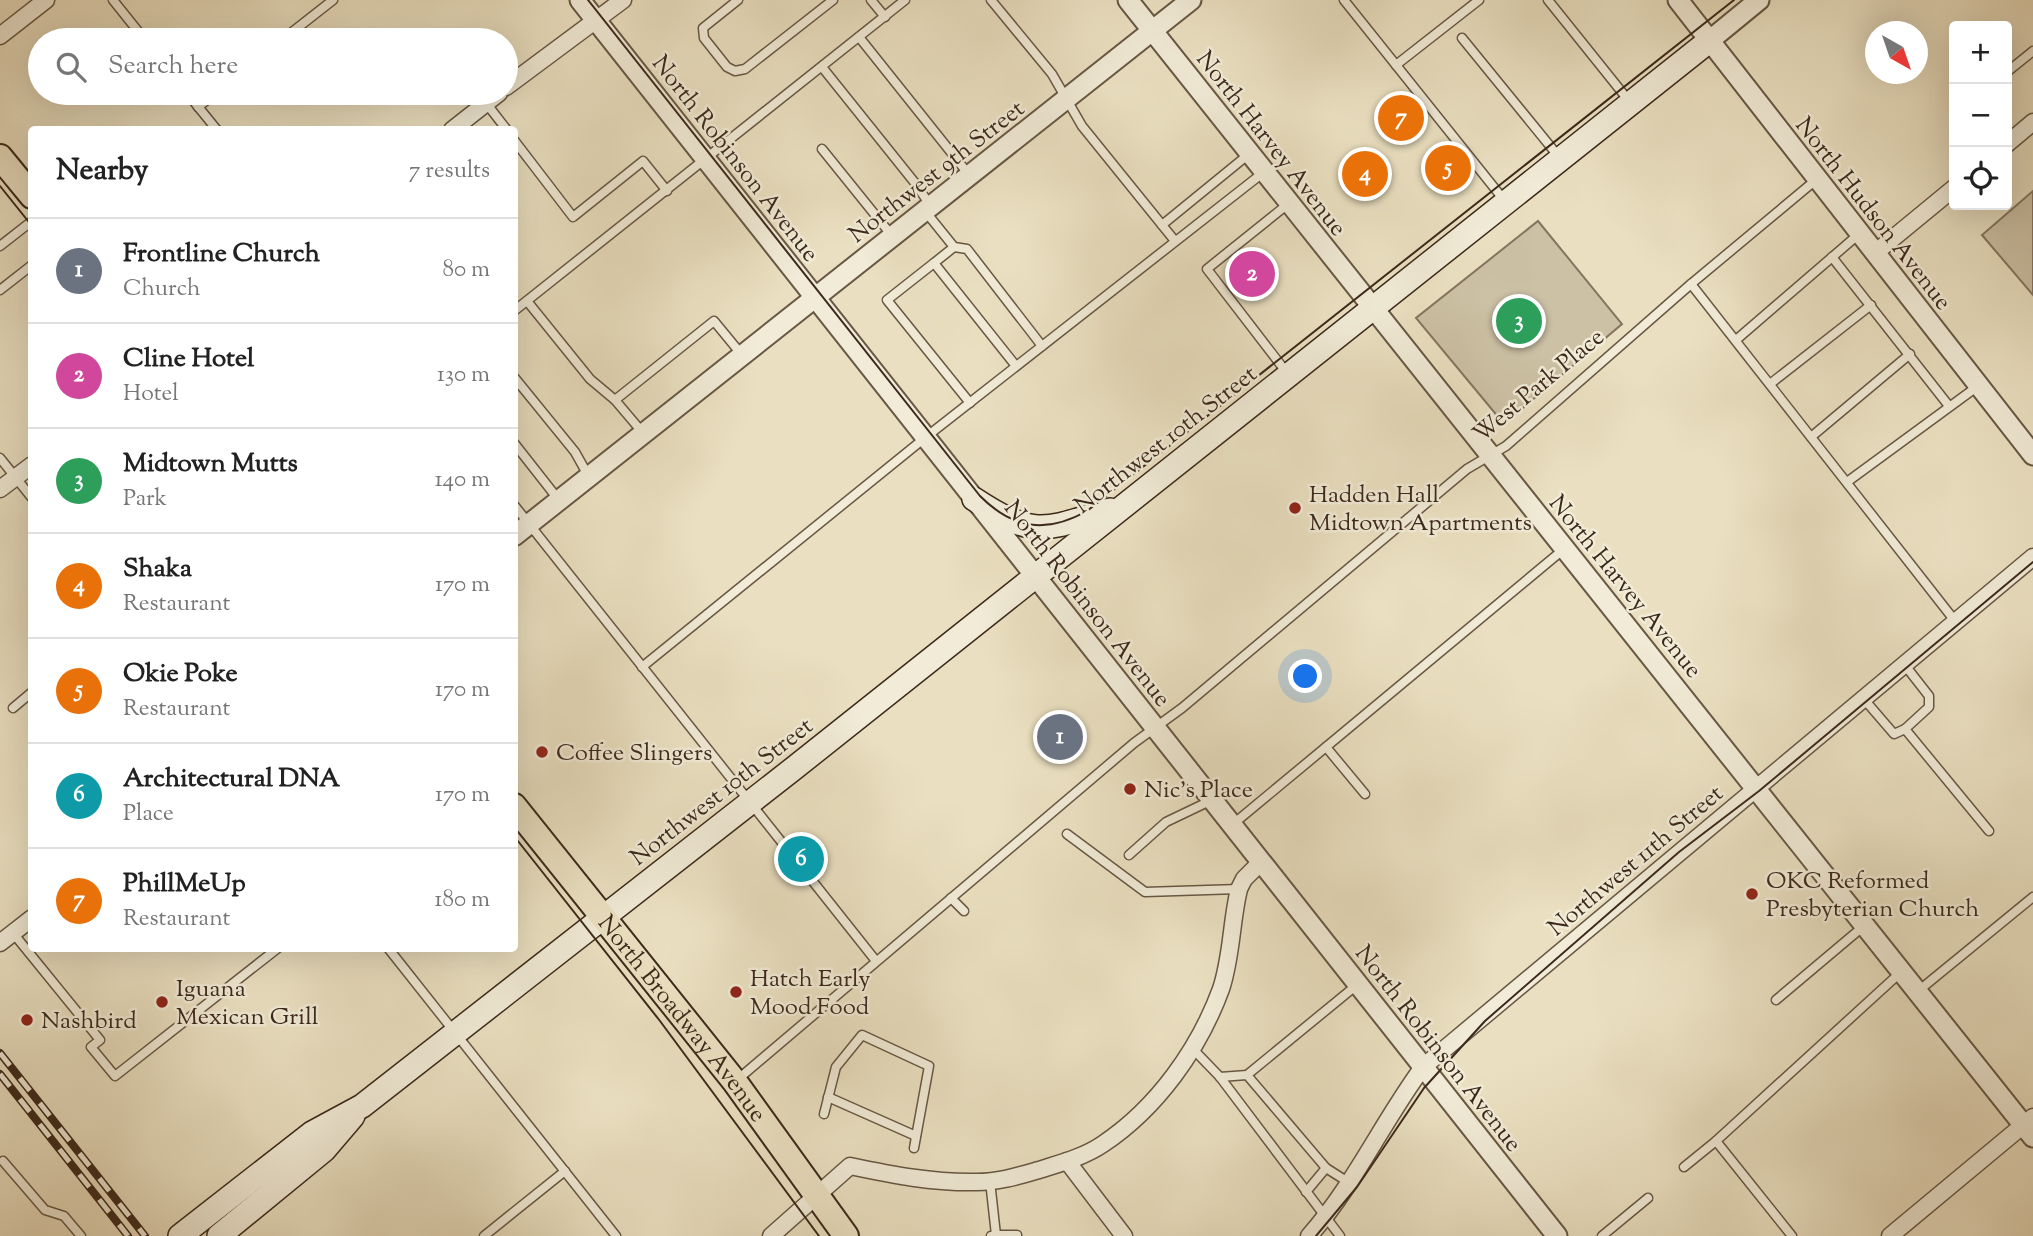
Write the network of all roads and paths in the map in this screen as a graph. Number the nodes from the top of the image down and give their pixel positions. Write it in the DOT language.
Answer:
graph roads {
  1 [pos="46,0"];
  2 [pos="113,0"];
  3 [pos="333,0"];
  4 [pos="580,0"];
  5 [pos="623,0"];
  6 [pos="738,0"];
  7 [pos="833,0"];
  8 [pos="871,0"];
  9 [pos="905,0"];
  10 [pos="991,0"];
  11 [pos="1128,0"];
  12 [pos="1191,0"];
  13 [pos="1344,0"];
  14 [pos="1479,0"];
  15 [pos="1548,0"];
  16 [pos="1678,0"];
  17 [pos="1759,0"];
  18 [pos="885,17"];
  19 [pos="596,19"];
  20 [pos="135,28"];
  21 [pos="297,28"];
  22 [pos="1152,31"];
  23 [pos="0,36"];
  24 [pos="859,37"];
  25 [pos="1462,38"];
  26 [pos="1709,41"];
  27 [pos="2033,51"];
  28 [pos="1396,65"];
  29 [pos="822,66"];
  30 [pos="2012,68"];
  31 [pos="518,78"];
  32 [pos="1066,99"];
  33 [pos="1631,103"];
  34 [pos="201,105"];
  35 [pos="483,105"];
  36 [pos="495,105"];
  37 [pos="198,107"];
  38 [pos="2033,122"];
  39 [pos="214,126"];
  40 [pos="457,126"];
  41 [pos="505,126"];
  42 [pos="2012,138"];
  43 [pos="518,145"];
  44 [pos="822,149"];
  45 [pos="1250,154"];
  46 [pos="0,157"];
  47 [pos="1560,159"];
  48 [pos="706,160"];
  49 [pos="1264,172"];
  50 [pos="970,176"];
  51 [pos="1817,179"];
  52 [pos="28,191"];
  53 [pos="667,191"];
  54 [pos="1949,192"];
  55 [pos="1289,203"];
  56 [pos="1506,203"];
  57 [pos="928,209"];
  58 [pos="28,224"];
  59 [pos="1162,225"];
  60 [pos="1859,234"];
  61 [pos="893,237"];
  62 [pos="1175,241"];
  63 [pos="0,246"];
  64 [pos="954,247"];
  65 [pos="1875,253"];
  66 [pos="1832,257"];
  67 [pos="934,262"];
  68 [pos="28,268"];
  69 [pos="1691,284"];
  70 [pos="0,290"];
  71 [pos="815,298"];
  72 [pos="527,301"];
  73 [pos="1871,305"];
  74 [pos="518,308"];
  75 [pos="1372,309"];
  76 [pos="1735,340"];
  77 [pos="1042,346"];
  78 [pos="1910,354"];
  79 [pos="742,355"];
  80 [pos="1016,366"];
  81 [pos="1289,375"];
  82 [pos="518,382"];
  83 [pos="1770,384"];
  84 [pos="1978,386"];
  85 [pos="615,400"];
  86 [pos="970,402"];
  87 [pos="1949,406"];
  88 [pos="643,434"];
  89 [pos="926,437"];
  90 [pos="1811,437"];
  91 [pos="518,448"];
  92 [pos="2033,455"];
  93 [pos="1491,456"];
  94 [pos="0,458"];
  95 [pos="28,468"];
  96 [pos="589,477"];
  97 [pos="15,478"];
  98 [pos="1847,482"];
  99 [pos="0,489"];
  100 [pos="28,493"];
  101 [pos="974,499"];
  102 [pos="560,500"];
  103 [pos="1123,506"];
  104 [pos="522,530"];
  105 [pos="1564,549"];
  106 [pos="2033,557"];
  107 [pos="1034,575"];
  108 [pos="1955,621"];
  109 [pos="1904,664"];
  110 [pos="642,667"];
  111 [pos="28,695"];
  112 [pos="1863,698"];
  113 [pos="13,708"];
  114 [pos="1155,728"];
  115 [pos="1905,729"];
  116 [pos="1326,747"];
  117 [pos="1756,787"];
  118 [pos="1365,794"];
  119 [pos="1212,800"];
  120 [pos="750,802"];
  121 [pos="518,811"];
  122 [pos="1232,825"];
  123 [pos="1989,831"];
  124 [pos="1067,834"];
  125 [pos="1129,855"];
  126 [pos="1261,862"];
  127 [pos="1239,889"];
  128 [pos="2033,897"];
  129 [pos="951,898"];
  130 [pos="964,911"];
  131 [pos="602,917"];
  132 [pos="28,921"];
  133 [pos="1865,925"];
  134 [pos="6,938"];
  135 [pos="273,952"];
  136 [pos="391,952"];
  137 [pos="876,961"];
  138 [pos="1901,972"];
  139 [pos="1357,984"];
  140 [pos="1917,992"];
  141 [pos="1776,1000"];
  142 [pos="455,1032"];
  143 [pos="1192,1048"];
  144 [pos="1423,1067"];
  145 [pos="1247,1075"];
  146 [pos="1220,1077"];
  147 [pos="735,1082"];
  148 [pos="828,1097"];
  149 [pos="362,1106"];
  150 [pos="824,1114"];
  151 [pos="2030,1126"];
  152 [pos="916,1136"];
  153 [pos="1716,1141"];
  154 [pos="914,1148"];
  155 [pos="1,1160"];
  156 [pos="1067,1161"];
  157 [pos="1684,1167"];
  158 [pos="1326,1168"];
  159 [pos="565,1171"];
  160 [pos="990,1181"];
  161 [pos="1348,1182"];
  162 [pos="1306,1192"];
  163 [pos="816,1195"];
  164 [pos="1648,1198"];
  165 [pos="1325,1217"];
  166 [pos="1550,1234"];
  167 [pos="1017,1235"];
  168 [pos="81,1236"];
  169 [pos="180,1236"];
  170 [pos="219,1236"];
  171 [pos="484,1236"];
  172 [pos="616,1236"];
  173 [pos="771,1236"];
  174 [pos="846,1236"];
  175 [pos="993,1236"];
  176 [pos="1124,1236"];
  177 [pos="1309,1236"];
  178 [pos="1340,1236"];
  179 [pos="1602,1236"];
  180 [pos="1792,1236"];
  181 [pos="1891,1236"];
  1 -- 23 [label="street"];
  2 -- 20 [label="lane"];
  3 -- 21 [label="lane"];
  4 -- 19 [label="street, North Robinson Avenue"];
  5 -- 19 [label="street"];
  6 -- 7 [label="lane"];
  8 -- 18 [label="lane"];
  9 -- 18 [label="lane"];
  10 -- 32 [label="lane"];
  11 -- 22 [label="street, North Harvey Avenue"];
  12 -- 22 [label="street, Northwest 9th Street"];
  13 -- 28 [label="lane"];
  14 -- 28 [label="lane"];
  15 -- 33 [label="lane"];
  16 -- 26 [label="street, North Hudson Avenue"];
  17 -- 26 [label="street, Northwest 10th Street"];
  18 -- 24 [label="lane"];
  19 -- 31 [label="street"];
  19 -- 48 [label="street, North Robinson Avenue"];
  22 -- 32 [label="street, Northwest 9th Street"];
  22 -- 45 [label="street, North Harvey Avenue"];
  24 -- 29 [label="lane"];
  24 -- 50 [label="lane"];
  25 -- 47 [label="lane"];
  26 -- 33 [label="main road, Northwest 10th Street"];
  26 -- 51 [label="street, North Hudson Avenue"];
  27 -- 30 [label="lane"];
  28 -- 56 [label="lane"];
  29 -- 48 [label="lane"];
  29 -- 57 [label="lane"];
  32 -- 50 [label="street, Northwest 9th Street"];
  32 -- 59 [label="lane"];
  33 -- 47 [label="main road, Northwest 10th Street"];
  34 -- 37 [label="lane"];
  35 -- 40 [label="street"];
  36 -- 41 [label="lane"];
  37 -- 39 [label="lane"];
  38 -- 42 [label="street"];
  43 -- 53 [label="lane"];
  44 -- 61 [label="lane"];
  45 -- 49 [label="street, North Harvey Avenue"];
  45 -- 59 [label="lane"];
  46 -- 52 [label="main road"];
  47 -- 56 [label="main road, Northwest 10th Street"];
  48 -- 53 [label="lane"];
  48 -- 71 [label="street, North Robinson Avenue"];
  49 -- 55 [label="street, North Harvey Avenue"];
  49 -- 62 [label="lane"];
  50 -- 57 [label="street, Northwest 9th Street"];
  51 -- 60 [label="street, North Hudson Avenue"];
  51 -- 69 [label="lane, West Park Place"];
  53 -- 72 [label="lane"];
  54 -- 65 [label="street"];
  55 -- 75 [label="street, North Harvey Avenue"];
  55 -- 81 [label="lane"];
  56 -- 75 [label="main road, Northwest 10th Street"];
  57 -- 61 [label="street, Northwest 9th Street"];
  57 -- 64 [label="lane"];
  58 -- 63 [label="lane"];
  59 -- 62 [label="lane"];
  60 -- 65 [label="street, North Hudson Avenue"];
  60 -- 66 [label="lane"];
  61 -- 71 [label="street, Northwest 9th Street"];
  62 -- 77 [label="lane"];
  64 -- 67 [label="lane"];
  64 -- 77 [label="lane"];
  65 -- 84 [label="street, North Hudson Avenue"];
  66 -- 73 [label="lane"];
  66 -- 76 [label="lane"];
  67 -- 80 [label="lane"];
  67 -- 86 [label="lane"];
  68 -- 70 [label="lane"];
  69 -- 76 [label="lane"];
  69 -- 93 [label="lane, West Park Place"];
  71 -- 79 [label="street, Northwest 9th Street"];
  71 -- 89 [label="street, North Robinson Avenue"];
  72 -- 74 [label="lane"];
  72 -- 85 [label="lane"];
  73 -- 78 [label="lane"];
  73 -- 83 [label="lane"];
  75 -- 81 [label="main road, Northwest 10th Street"];
  75 -- 93 [label="street, North Harvey Avenue"];
  76 -- 83 [label="lane"];
  77 -- 80 [label="lane"];
  78 -- 87 [label="lane"];
  78 -- 90 [label="lane"];
  79 -- 85 [label="lane"];
  79 -- 88 [label="street, Northwest 9th Street"];
  80 -- 86 [label="lane"];
  81 -- 103 [label="main road, Northwest 10th Street"];
  82 -- 96 [label="lane"];
  83 -- 90 [label="lane"];
  84 -- 87 [label="lane"];
  84 -- 92 [label="street, North Hudson Avenue"];
  85 -- 88 [label="lane"];
  86 -- 89 [label="lane"];
  87 -- 98 [label="lane"];
  88 -- 96 [label="street, Northwest 9th Street"];
  89 -- 101 [label="street, North Robinson Avenue"];
  89 -- 110 [label="lane"];
  90 -- 98 [label="lane"];
  91 -- 102 [label="lane"];
  93 -- 105 [label="street, North Harvey Avenue"];
  93 -- 114 [label="lane, West Park Place"];
  94 -- 97 [label="lane"];
  95 -- 97 [label="street"];
  96 -- 102 [label="street, Northwest 9th Street"];
  97 -- 99 [label="street"];
  97 -- 100 [label="lane"];
  98 -- 108 [label="lane"];
  101 -- 103 [label="main road"];
  101 -- 107 [label="street, North Robinson Avenue"];
  102 -- 104 [label="street, Northwest 9th Street"];
  103 -- 107 [label="main road, Northwest 10th Street"];
  104 -- 110 [label="lane"];
  105 -- 116 [label="lane"];
  105 -- 117 [label="street, North Harvey Avenue"];
  106 -- 108 [label="street, Northwest 11th Street"];
  107 -- 114 [label="street, North Robinson Avenue"];
  107 -- 120 [label="main road, Northwest 10th Street"];
  108 -- 109 [label="street, Northwest 11th Street"];
  109 -- 112 [label="street, Northwest 11th Street"];
  109 -- 115 [label="lane"];
  110 -- 120 [label="lane"];
  111 -- 113 [label="lane"];
  112 -- 115 [label="lane"];
  112 -- 117 [label="street, Northwest 11th Street"];
  114 -- 119 [label="street, North Robinson Avenue"];
  114 -- 129 [label="lane, West Park Place"];
  115 -- 123 [label="lane"];
  116 -- 118 [label="lane"];
  116 -- 122 [label="lane"];
  117 -- 133 [label="street, North Harvey Avenue"];
  117 -- 144 [label="street, Northwest 11th Street"];
  119 -- 122 [label="street, North Robinson Avenue"];
  119 -- 125 [label="lane"];
  120 -- 131 [label="main road, Northwest 10th Street"];
  120 -- 137 [label="lane"];
  121 -- 131 [label="main road, North Broadway Avenue"];
  122 -- 126 [label="street, North Robinson Avenue"];
  124 -- 127 [label="lane"];
  126 -- 127 [label="street"];
  126 -- 139 [label="street, North Robinson Avenue"];
  127 -- 143 [label="street"];
  128 -- 140 [label="lane"];
  129 -- 130 [label="lane"];
  129 -- 137 [label="lane, West Park Place"];
  131 -- 142 [label="main road, Northwest 10th Street"];
  131 -- 147 [label="main road, North Broadway Avenue"];
  132 -- 134 [label="street"];
  133 -- 138 [label="street, North Harvey Avenue"];
  133 -- 141 [label="lane"];
  134 -- 135 [label="lane"];
  136 -- 142 [label="lane"];
  137 -- 147 [label="lane, West Park Place"];
  138 -- 140 [label="street, North Harvey Avenue"];
  138 -- 153 [label="lane"];
  139 -- 144 [label="street, North Robinson Avenue"];
  139 -- 145 [label="lane"];
  140 -- 151 [label="street, North Harvey Avenue"];
  142 -- 149 [label="main road, Northwest 10th Street"];
  142 -- 159 [label="lane"];
  143 -- 146 [label="lane"];
  143 -- 156 [label="street"];
  144 -- 161 [label="street, Northwest 11th Street"];
  144 -- 166 [label="street, North Robinson Avenue"];
  145 -- 146 [label="lane"];
  145 -- 158 [label="lane"];
  146 -- 162 [label="lane"];
  147 -- 163 [label="main road, North Broadway Avenue"];
  148 -- 150 [label="lane"];
  148 -- 152 [label="lane"];
  148 -- 152 [label="lane"];
  149 -- 169 [label="main road"];
  149 -- 170 [label="main road"];
  151 -- 181 [label="street"];
  152 -- 154 [label="lane"];
  153 -- 157 [label="lane"];
  153 -- 180 [label="lane"];
  155 -- 168 [label="lane"];
  156 -- 160 [label="street"];
  156 -- 176 [label="street"];
  158 -- 161 [label="lane"];
  158 -- 162 [label="lane"];
  159 -- 171 [label="lane"];
  159 -- 172 [label="lane"];
  160 -- 163 [label="street"];
  160 -- 175 [label="lane"];
  161 -- 165 [label="street, Northwest 11th Street"];
  162 -- 165 [label="lane"];
  163 -- 173 [label="street"];
  163 -- 174 [label="main road, North Broadway Avenue"];
  164 -- 179 [label="lane"];
  165 -- 177 [label="street, Northwest 11th Street"];
  165 -- 178 [label="lane"];
  167 -- 175 [label="lane"];
}
